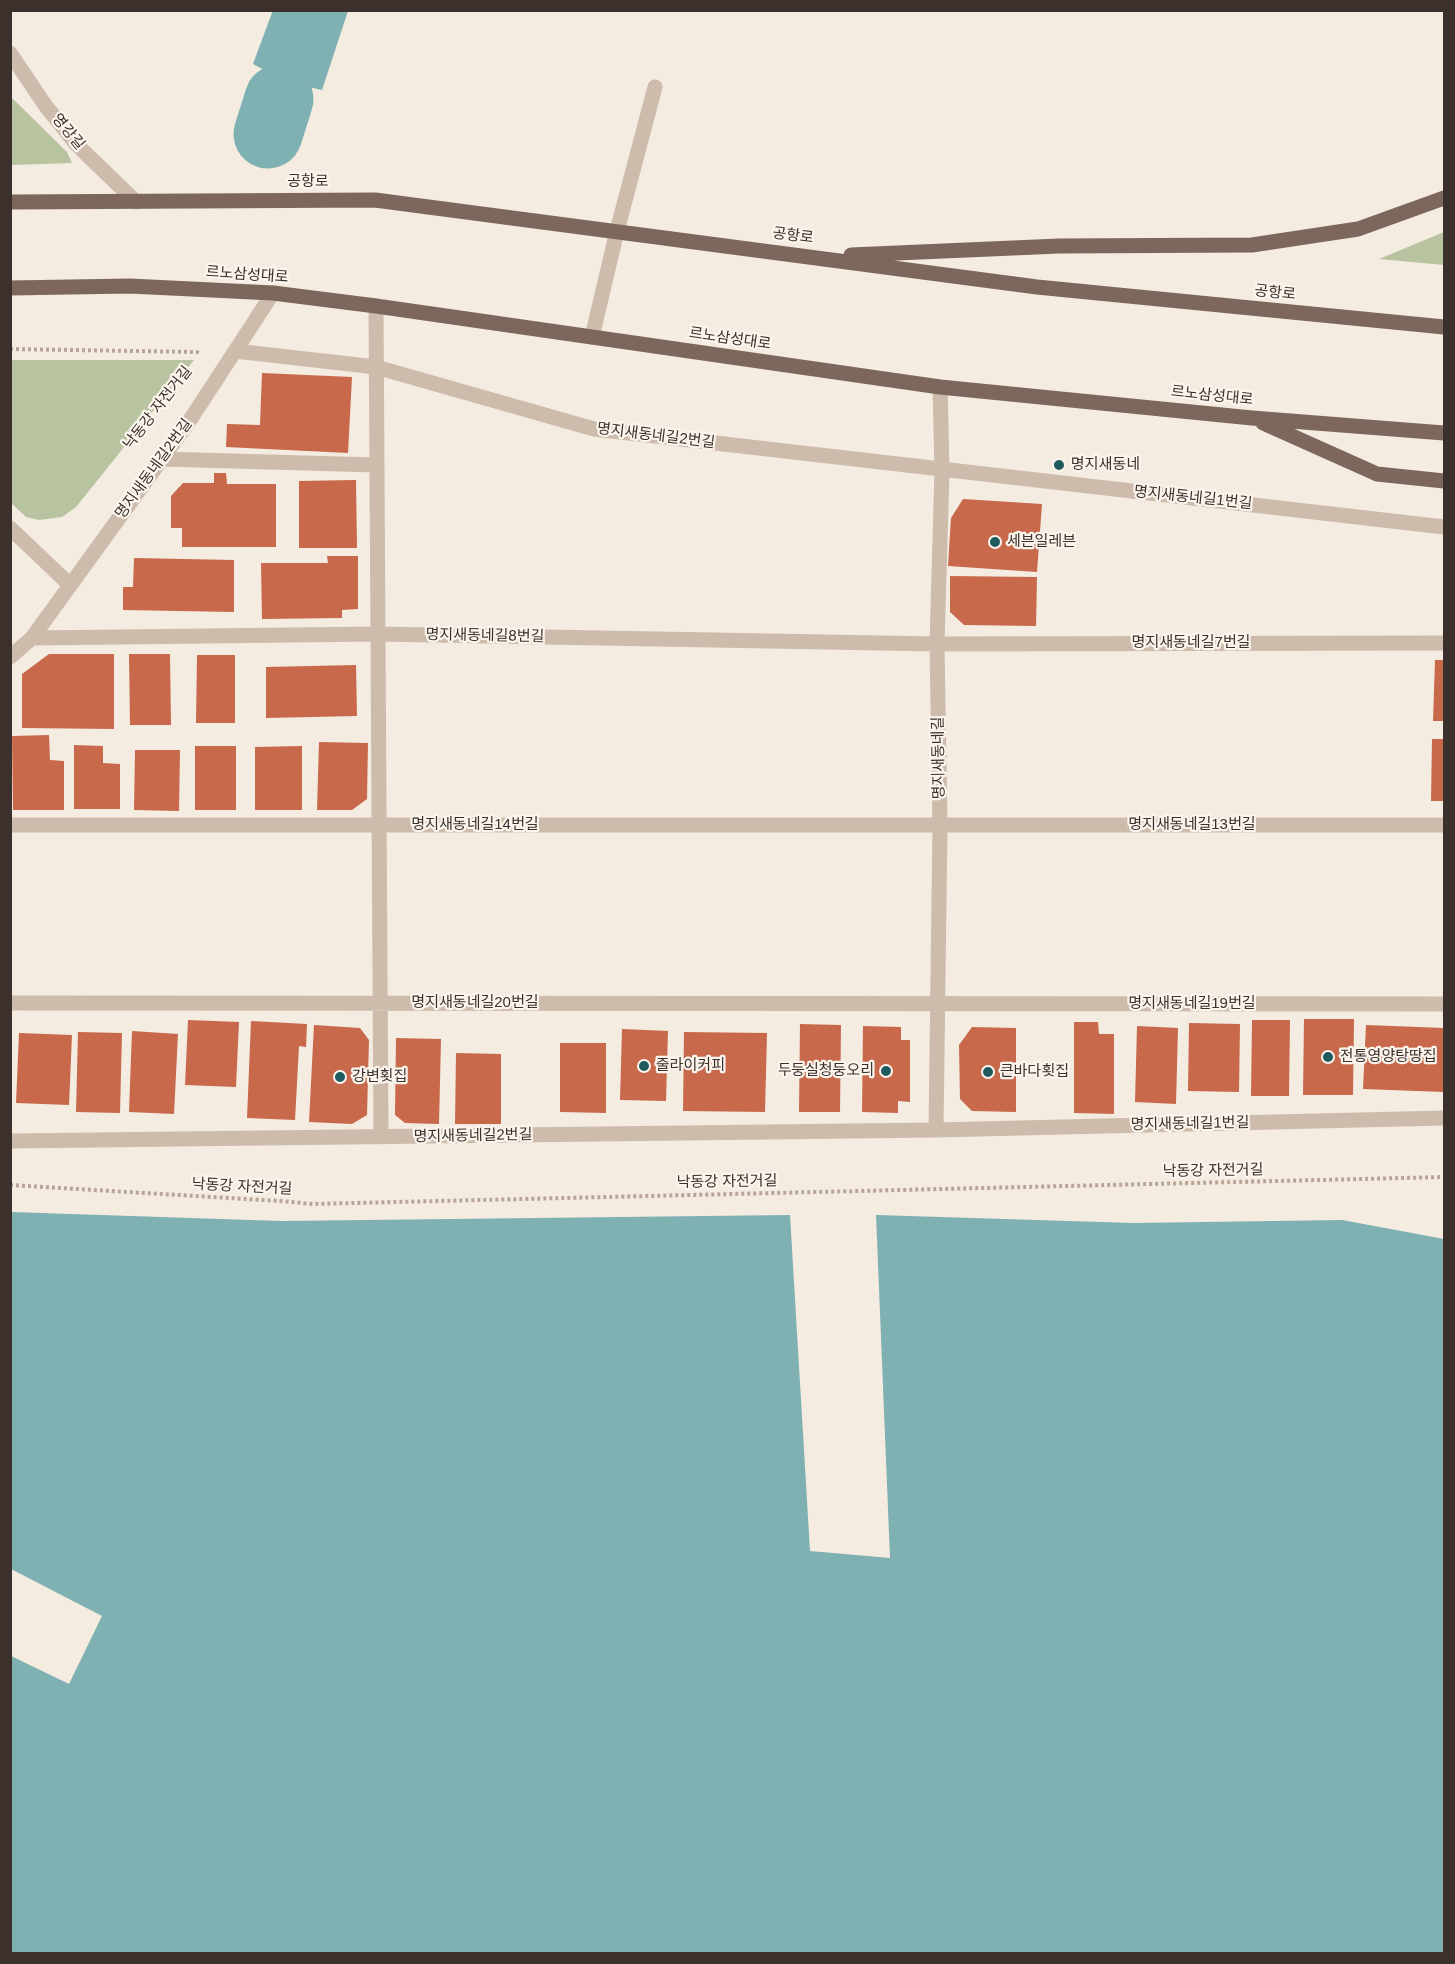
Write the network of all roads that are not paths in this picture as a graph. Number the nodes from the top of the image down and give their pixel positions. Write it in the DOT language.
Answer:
graph roads {
  1 [pos="10,53"];
  2 [pos="655,87"];
  3 [pos="1444,198"];
  4 [pos="10,202"];
  5 [pos="136,202"];
  6 [pos="617,231"];
  7 [pos="812,256"];
  8 [pos="10,288"];
  9 [pos="273,293"];
  10 [pos="376,306"];
  11 [pos="1444,327"];
  12 [pos="592,337"];
  13 [pos="235,351"];
  14 [pos="376,367"];
  15 [pos="940,387"];
  16 [pos="1252,418"];
  17 [pos="1444,433"];
  18 [pos="161,459"];
  19 [pos="376,465"];
  20 [pos="942,470"];
  21 [pos="1444,481"];
  22 [pos="1444,527"];
  23 [pos="10,528"];
  24 [pos="69,584"];
  25 [pos="377,634"];
  26 [pos="32,638"];
  27 [pos="1444,643"];
  28 [pos="938,644"];
  29 [pos="10,657"];
  30 [pos="10,825"];
  31 [pos="379,825"];
  32 [pos="940,825"];
  33 [pos="1444,825"];
  34 [pos="10,1003"];
  35 [pos="381,1003"];
  36 [pos="939,1003"];
  37 [pos="1444,1004"];
  38 [pos="1444,1118"];
  39 [pos="936,1130"];
  40 [pos="381,1137"];
  41 [pos="10,1141"];
  1 -- 5 [label="street, 영강길"];
  2 -- 6 [label="street"];
  3 -- 7 [label="main road"];
  4 -- 5 [label="main road"];
  5 -- 6 [label="main road, 공항로"];
  6 -- 7 [label="main road, 공항로"];
  6 -- 12 [label="street"];
  7 -- 11 [label="main road, 공항로"];
  8 -- 9 [label="main road, 르노삼성대로"];
  9 -- 10 [label="main road, 르노삼성대로"];
  9 -- 13 [label="street, 명지새동네길2번길"];
  10 -- 12 [label="main road, 르노삼성대로"];
  10 -- 14 [label="street"];
  12 -- 15 [label="main road, 르노삼성대로"];
  13 -- 14 [label="street, 명지새동네길2번길"];
  13 -- 18 [label="street, 명지새동네길2번길"];
  14 -- 19 [label="street"];
  14 -- 20 [label="street, 명지새동네길2번길"];
  15 -- 16 [label="main road, 르노삼성대로"];
  15 -- 20 [label="street, 명지새동네길"];
  16 -- 17 [label="main road, 르노삼성대로"];
  16 -- 21 [label="main road"];
  18 -- 19 [label="street"];
  18 -- 24 [label="street, 명지새동네길2번길"];
  19 -- 25 [label="street"];
  20 -- 22 [label="street, 명지새동네길1번길"];
  20 -- 28 [label="street, 명지새동네길"];
  23 -- 24 [label="street"];
  24 -- 26 [label="street, 명지새동네길2번길"];
  25 -- 26 [label="street, 명지새동네길8번길"];
  25 -- 28 [label="street, 명지새동네길8번길"];
  25 -- 31 [label="street"];
  26 -- 29 [label="street, 명지새동네길2번길"];
  27 -- 28 [label="street, 명지새동네길7번길"];
  28 -- 32 [label="street, 명지새동네길"];
  30 -- 31 [label="street, 명지새동네길14번길"];
  31 -- 32 [label="street, 명지새동네길14번길"];
  31 -- 35 [label="street"];
  32 -- 33 [label="street, 명지새동네길13번길"];
  32 -- 36 [label="street, 명지새동네길"];
  34 -- 35 [label="street, 명지새동네길20번길"];
  35 -- 36 [label="street, 명지새동네길20번길"];
  35 -- 40 [label="street"];
  36 -- 37 [label="street, 명지새동네길19번길"];
  36 -- 39 [label="street, 명지새동네길"];
  38 -- 39 [label="street, 명지새동네길1번길"];
  39 -- 40 [label="street, 명지새동네길2번길"];
  40 -- 41 [label="street, 명지새동네길2번길"];
}
